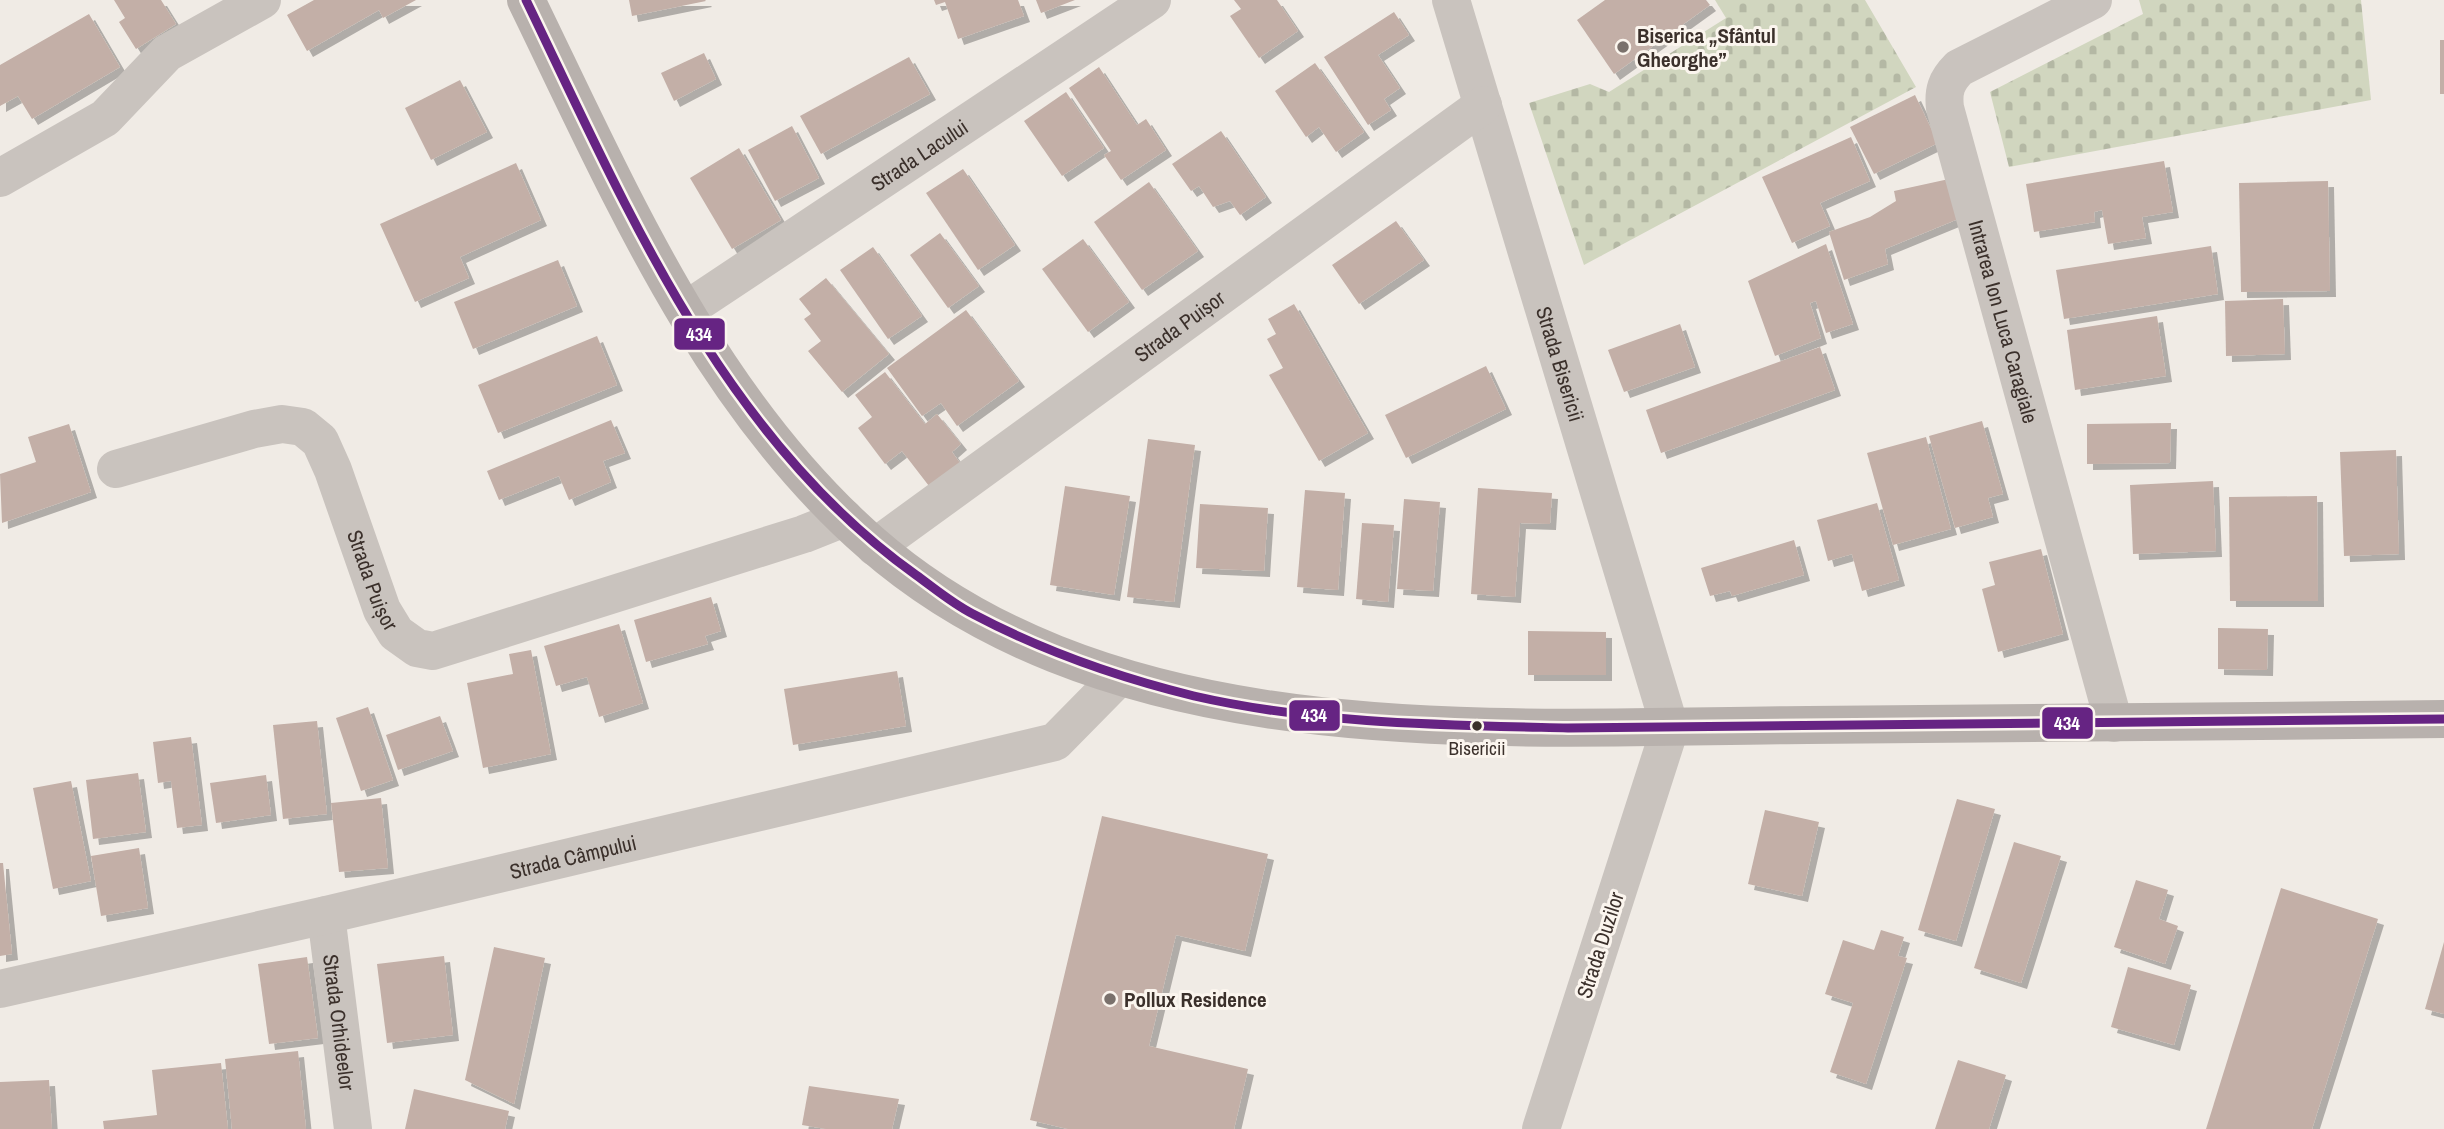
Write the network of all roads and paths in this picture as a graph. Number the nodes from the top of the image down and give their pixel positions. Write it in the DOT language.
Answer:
graph roads {
  1 [pos="262,0"];
  2 [pos="526,0"];
  3 [pos="1152,0"];
  4 [pos="1451,0"];
  5 [pos="2093,0"];
  6 [pos="1483,105"];
  7 [pos="0,178"];
  8 [pos="686,310"];
  9 [pos="116,469"];
  10 [pos="844,519"];
  11 [pos="876,547"];
  12 [pos="1119,677"];
  13 [pos="2444,719"];
  14 [pos="2114,723"];
  15 [pos="1665,744"];
  16 [pos="326,915"];
  17 [pos="0,989"];
  18 [pos="353,1129"];
  19 [pos="1541,1129"];
  1 -- 7 [label="street"];
  2 -- 8 [label="main road"];
  3 -- 8 [label="street, Strada Lacului"];
  4 -- 6 [label="street, Strada Bisericii"];
  5 -- 14 [label="street, Intrarea Ion Luca Caragiale"];
  6 -- 11 [label="street, Strada Puișor"];
  6 -- 15 [label="street, Strada Bisericii"];
  8 -- 10 [label="main road"];
  9 -- 10 [label="street, Strada Puișor"];
  10 -- 11 [label="main road"];
  11 -- 12 [label="main road"];
  12 -- 15 [label="main road"];
  12 -- 16 [label="street, Strada Câmpului"];
  13 -- 14 [label="main road"];
  14 -- 15 [label="main road"];
  15 -- 19 [label="street, Strada Duzilor"];
  16 -- 17 [label="street, Strada Câmpului"];
  16 -- 18 [label="street, Strada Orhideelor"];
}
